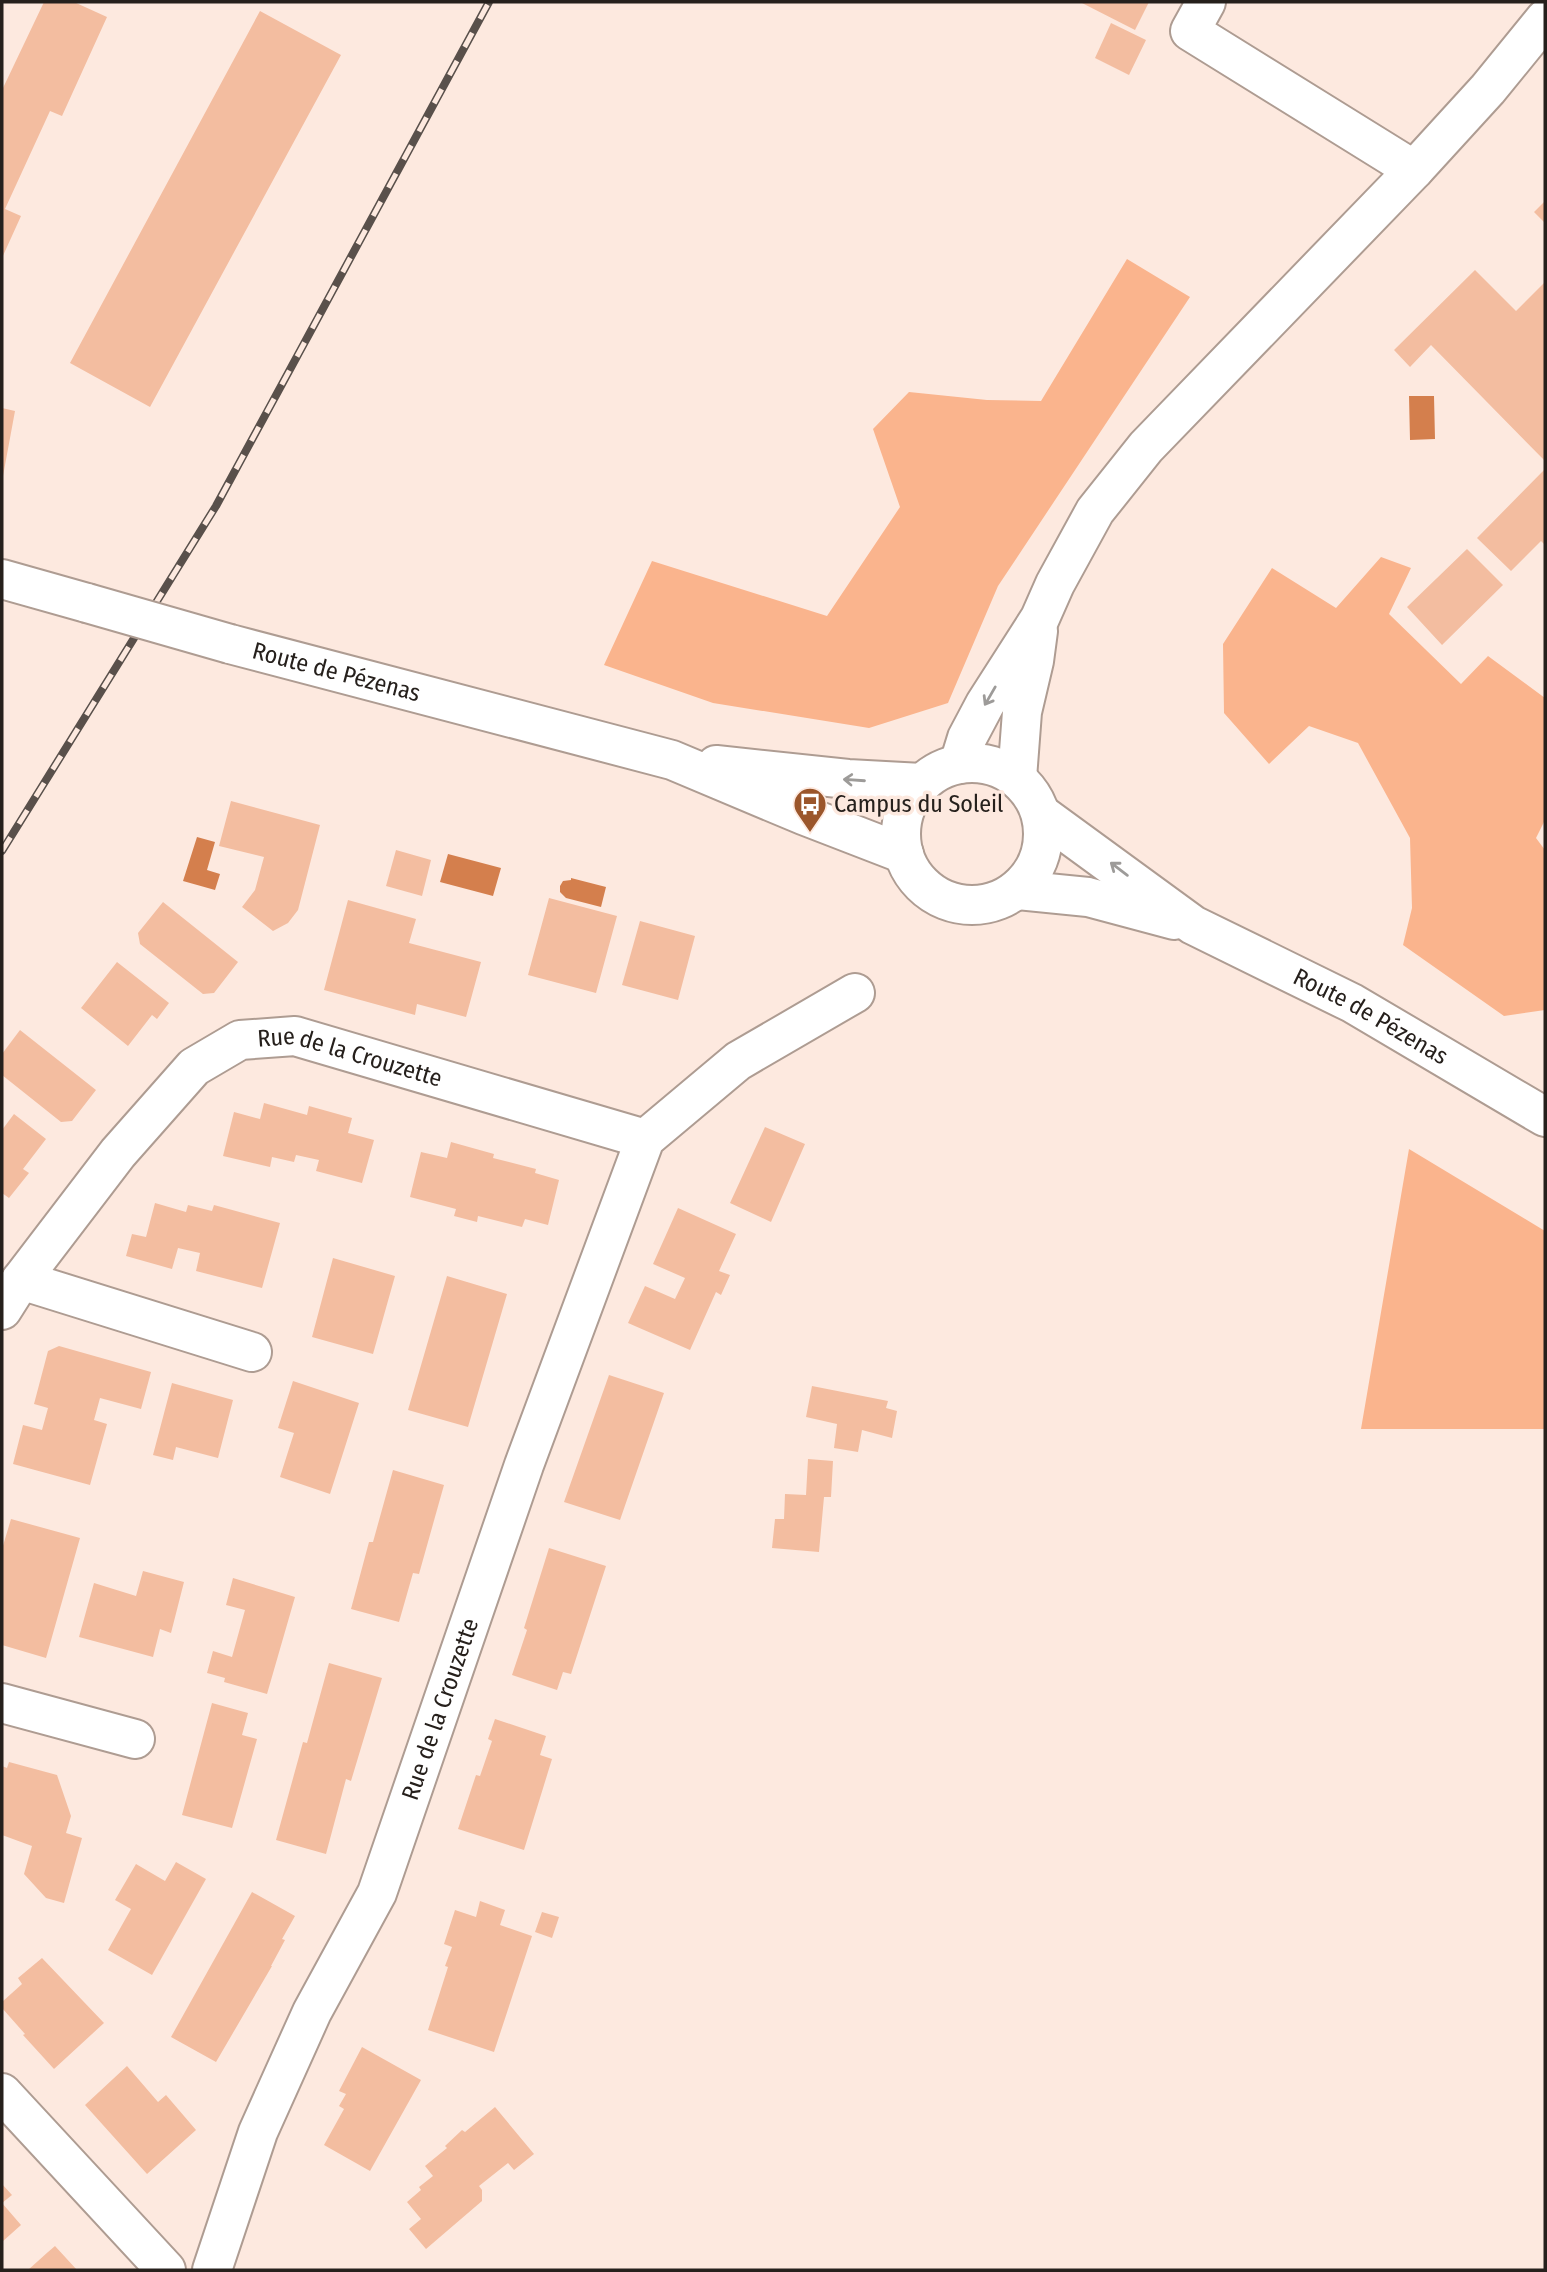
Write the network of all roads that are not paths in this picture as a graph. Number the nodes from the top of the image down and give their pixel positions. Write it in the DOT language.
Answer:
graph roads {
  1 [pos="1206,2"];
  2 [pos="1545,19"];
  3 [pos="1414,170"];
  4 [pos="2,579"];
  5 [pos="1040,618"];
  6 [pos="672,760"];
  7 [pos="959,764"];
  8 [pos="1017,778"];
  9 [pos="922,783"];
  10 [pos="1041,814"];
  11 [pos="904,854"];
  12 [pos="1017,890"];
  13 [pos="1193,925"];
  14 [pos="855,993"];
  15 [pos="1545,1117"];
  16 [pos="645,1139"];
  17 [pos="11,1295"];
  18 [pos="252,1352"];
  19 [pos="2,1703"];
  20 [pos="135,1739"];
  21 [pos="2,2093"];
  22 [pos="166,2270"];
  23 [pos="212,2270"];
  1 -- 3 [label="street"];
  2 -- 3 [label="street"];
  3 -- 5 [label="street"];
  4 -- 6 [label="street, Route de Pézenas, bridge"];
  5 -- 7 [label="street, one-way"];
  5 -- 8 [label="street"];
  9 -- 6 [label="street, Route de Pézenas, one-way"];
  6 -- 11 [label="street, Route de Pézenas"];
  7 -- 8 [label="street"];
  7 -- 9 [label="street"];
  8 -- 10 [label="street"];
  9 -- 11 [label="street"];
  10 -- 12 [label="street"];
  13 -- 10 [label="street, Route de Pézenas, one-way"];
  11 -- 12 [label="street"];
  12 -- 13 [label="street, Route de Pézenas"];
  13 -- 15 [label="street, Route de Pézenas"];
  14 -- 16 [label="street, Rue de la Crouzette"];
  16 -- 17 [label="street, Rue de la Crouzette"];
  16 -- 23 [label="street, Rue de la Crouzette"];
  17 -- 18 [label="street"];
  19 -- 20 [label="street"];
  21 -- 22 [label="street"];
}
